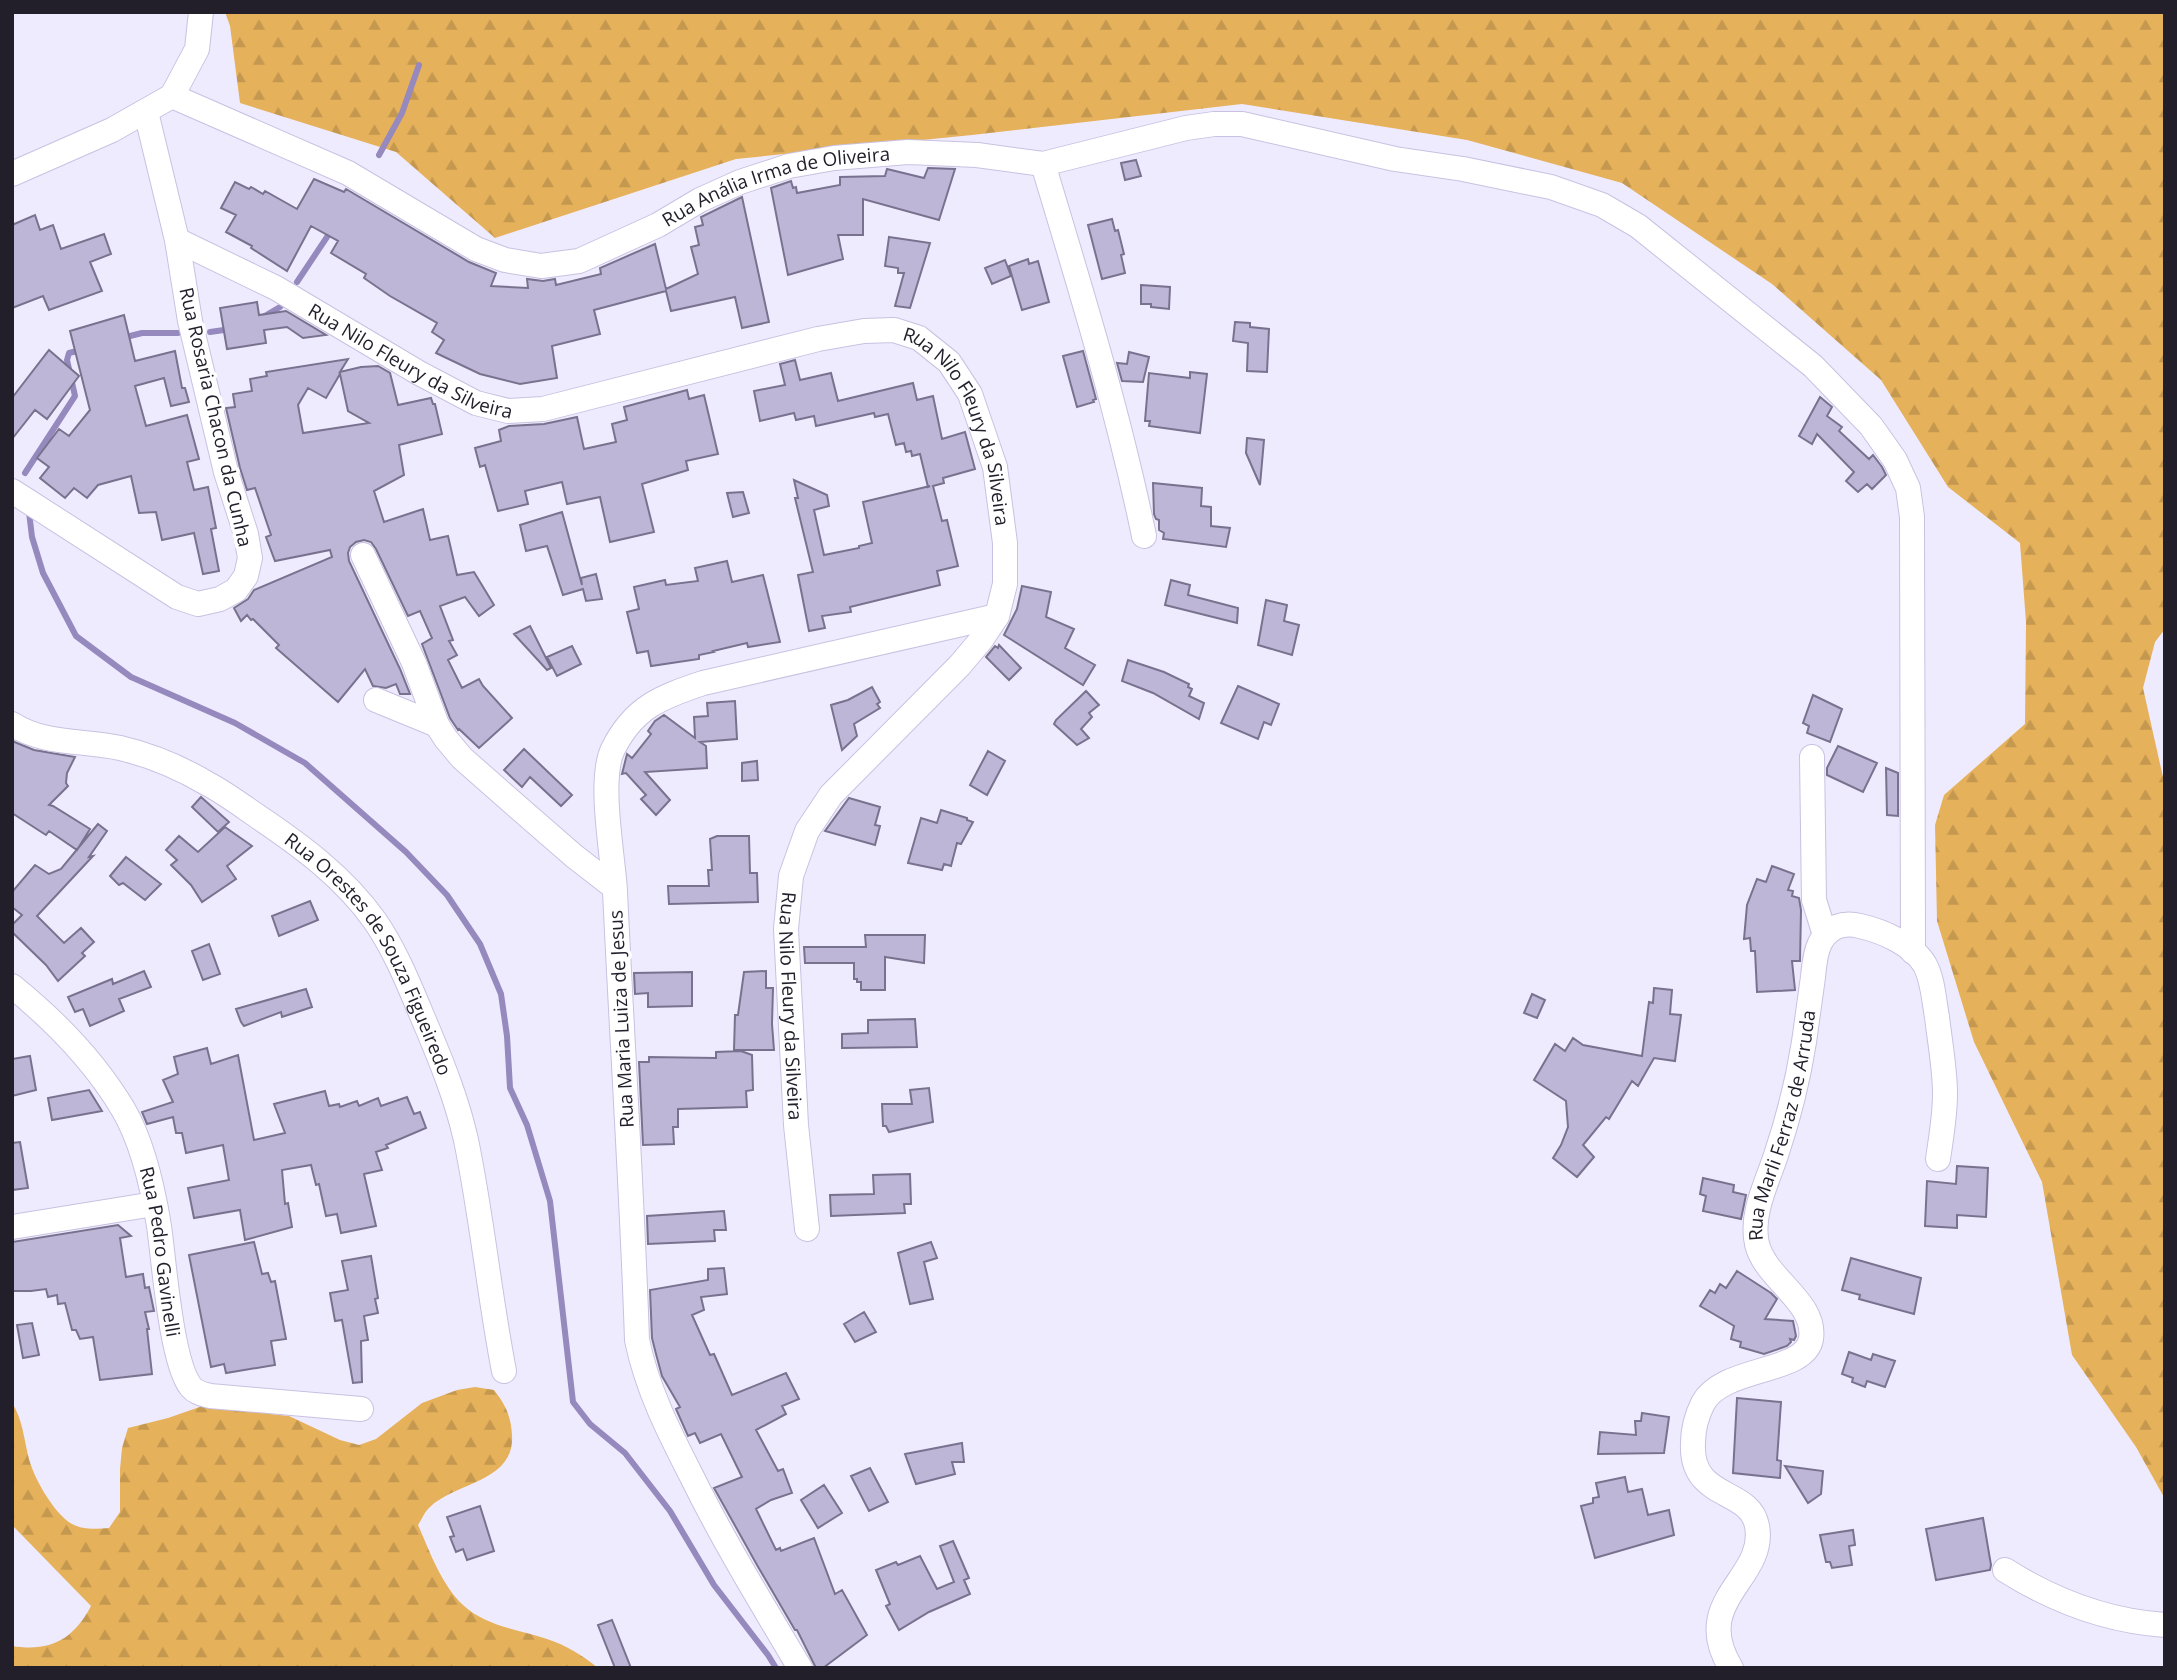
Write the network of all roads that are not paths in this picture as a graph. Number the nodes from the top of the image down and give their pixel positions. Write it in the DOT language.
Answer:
graph roads {
  1 [pos="201,12"];
  2 [pos="172,96"];
  3 [pos="146,112"];
  4 [pos="1043,163"];
  5 [pos="12,174"];
  6 [pos="177,240"];
  7 [pos="12,491"];
  8 [pos="1144,536"];
  9 [pos="363,555"];
  10 [pos="997,616"];
  11 [pos="376,700"];
  12 [pos="12,724"];
  13 [pos="438,725"];
  14 [pos="1812,757"];
  15 [pos="614,887"];
  16 [pos="1825,935"];
  17 [pos="1913,952"];
  18 [pos="12,986"];
  19 [pos="1938,1159"];
  20 [pos="154,1204"];
  21 [pos="12,1227"];
  22 [pos="807,1229"];
  23 [pos="504,1371"];
  24 [pos="362,1409"];
  25 [pos="2005,1570"];
  26 [pos="2165,1625"];
  27 [pos="800,1668"];
  28 [pos="1731,1668"];
  1 -- 2 [label="street"];
  2 -- 3 [label="street"];
  2 -- 4 [label="street, Rua Anália Irma de Oliveira"];
  3 -- 5 [label="street"];
  3 -- 6 [label="street, Rua Rosaria Chacon da Cunha"];
  4 -- 8 [label="street"];
  4 -- 17 [label="street"];
  6 -- 7 [label="street, Rua Rosaria Chacon da Cunha"];
  6 -- 10 [label="street, Rua Nilo Fleury da Silveira"];
  9 -- 13 [label="street"];
  10 -- 15 [label="street, Rua Maria Luiza de Jesus"];
  10 -- 22 [label="street, Rua Nilo Fleury da Silveira"];
  11 -- 13 [label="street"];
  12 -- 23 [label="street, Rua Orestes de Souza Figueiredo"];
  13 -- 15 [label="street"];
  14 -- 16 [label="street"];
  15 -- 27 [label="street, Rua Maria Luiza de Jesus"];
  16 -- 17 [label="street"];
  16 -- 28 [label="street, Rua Marli Ferraz de Arruda"];
  17 -- 19 [label="street"];
  18 -- 20 [label="street, Rua Pedro Gavinelli"];
  20 -- 21 [label="street"];
  20 -- 24 [label="street, Rua Pedro Gavinelli"];
  25 -- 26 [label="street"];
}
